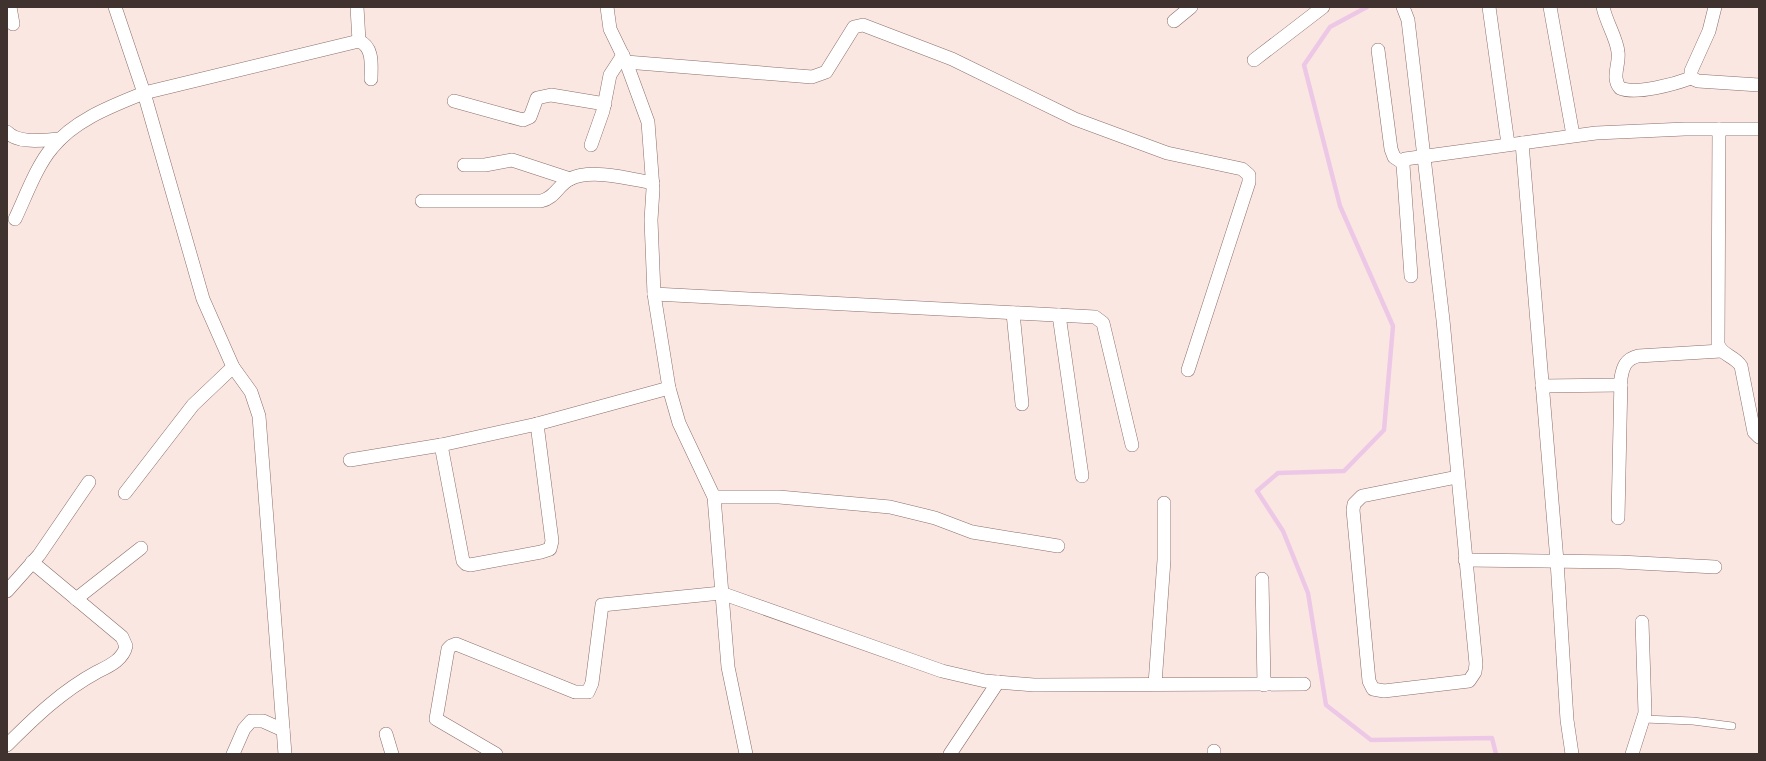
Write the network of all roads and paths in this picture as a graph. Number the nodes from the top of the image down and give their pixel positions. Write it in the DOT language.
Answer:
graph roads {
  1 [pos="10,7"];
  2 [pos="115,7"];
  3 [pos="357,7"];
  4 [pos="606,7"];
  5 [pos="1191,7"];
  6 [pos="1323,7"];
  7 [pos="1402,7"];
  8 [pos="1489,7"];
  9 [pos="1550,7"];
  10 [pos="1603,7"];
  11 [pos="1716,7"];
  12 [pos="1174,21"];
  13 [pos="13,24"];
  14 [pos="359,42"];
  15 [pos="1378,50"];
  16 [pos="624,59"];
  17 [pos="1254,60"];
  18 [pos="1691,78"];
  19 [pos="371,79"];
  20 [pos="1759,85"];
  21 [pos="144,94"];
  22 [pos="454,101"];
  23 [pos="604,104"];
  24 [pos="1719,129"];
  25 [pos="1759,129"];
  26 [pos="7,132"];
  27 [pos="1572,135"];
  28 [pos="60,139"];
  29 [pos="1522,143"];
  30 [pos="1508,144"];
  31 [pos="591,145"];
  32 [pos="1424,157"];
  33 [pos="1403,163"];
  34 [pos="464,165"];
  35 [pos="570,179"];
  36 [pos="653,184"];
  37 [pos="422,201"];
  38 [pos="15,219"];
  39 [pos="1411,276"];
  40 [pos="654,294"];
  41 [pos="1014,313"];
  42 [pos="1059,314"];
  43 [pos="1721,351"];
  44 [pos="233,367"];
  45 [pos="1188,370"];
  46 [pos="1621,385"];
  47 [pos="1542,386"];
  48 [pos="669,388"];
  49 [pos="1022,404"];
  50 [pos="537,424"];
  51 [pos="1759,437"];
  52 [pos="441,445"];
  53 [pos="1132,445"];
  54 [pos="350,460"];
  55 [pos="1082,476"];
  56 [pos="1457,477"];
  57 [pos="89,482"];
  58 [pos="125,493"];
  59 [pos="714,497"];
  60 [pos="1164,503"];
  61 [pos="1618,518"];
  62 [pos="1058,546"];
  63 [pos="140,548"];
  64 [pos="1465,560"];
  65 [pos="1558,561"];
  66 [pos="32,562"];
  67 [pos="1715,567"];
  68 [pos="1262,579"];
  69 [pos="7,591"];
  70 [pos="721,593"];
  71 [pos="76,599"];
  72 [pos="1642,622"];
  73 [pos="998,682"];
  74 [pos="1155,684"];
  75 [pos="1304,684"];
  76 [pos="1264,685"];
  77 [pos="1644,719"];
  78 [pos="1732,726"];
  79 [pos="283,730"];
  80 [pos="386,734"];
  81 [pos="7,745"];
  82 [pos="234,754"];
  83 [pos="285,754"];
  84 [pos="392,754"];
  85 [pos="496,754"];
  86 [pos="746,754"];
  87 [pos="950,754"];
  88 [pos="1572,754"];
  89 [pos="1632,754"];
  1 -- 13 [label="street"];
  2 -- 21 [label="street"];
  3 -- 14 [label="street"];
  4 -- 16 [label="street"];
  5 -- 12 [label="street"];
  6 -- 17 [label="street"];
  7 -- 32 [label="street"];
  8 -- 30 [label="street"];
  9 -- 27 [label="street"];
  10 -- 18 [label="street"];
  11 -- 18 [label="street"];
  14 -- 19 [label="street"];
  14 -- 21 [label="street"];
  15 -- 33 [label="street"];
  16 -- 23 [label="street"];
  16 -- 36 [label="street"];
  16 -- 45 [label="street"];
  18 -- 20 [label="street"];
  21 -- 28 [label="street"];
  21 -- 44 [label="street"];
  22 -- 23 [label="street"];
  23 -- 31 [label="street"];
  24 -- 25 [label="street"];
  24 -- 27 [label="street"];
  24 -- 43 [label="street"];
  26 -- 28 [label="street"];
  27 -- 29 [label="street"];
  28 -- 38 [label="street"];
  29 -- 30 [label="street"];
  29 -- 47 [label="street"];
  30 -- 32 [label="street"];
  32 -- 33 [label="street"];
  32 -- 56 [label="street"];
  33 -- 39 [label="street"];
  34 -- 35 [label="street"];
  35 -- 36 [label="street"];
  35 -- 37 [label="street"];
  36 -- 40 [label="street"];
  40 -- 41 [label="street"];
  40 -- 48 [label="street"];
  41 -- 42 [label="street"];
  41 -- 49 [label="street"];
  42 -- 53 [label="street"];
  42 -- 55 [label="street"];
  43 -- 46 [label="street"];
  43 -- 51 [label="street"];
  44 -- 58 [label="street"];
  44 -- 79 [label="street"];
  46 -- 47 [label="street"];
  46 -- 61 [label="street"];
  47 -- 65 [label="street"];
  48 -- 50 [label="street"];
  48 -- 59 [label="street"];
  50 -- 52 [label="street"];
  50 -- 52 [label="street"];
  52 -- 54 [label="street"];
  56 -- 64 [label="street"];
  56 -- 64 [label="street"];
  57 -- 66 [label="street"];
  59 -- 62 [label="street"];
  59 -- 70 [label="street"];
  60 -- 74 [label="street"];
  63 -- 71 [label="street"];
  64 -- 65 [label="street"];
  65 -- 67 [label="street"];
  65 -- 88 [label="street"];
  66 -- 69 [label="street"];
  66 -- 71 [label="street"];
  68 -- 76 [label="street"];
  70 -- 73 [label="street"];
  70 -- 85 [label="street"];
  70 -- 86 [label="street"];
  71 -- 81 [label="street"];
  72 -- 77 [label="street"];
  73 -- 74 [label="street"];
  73 -- 87 [label="street"];
  74 -- 76 [label="street"];
  75 -- 76 [label="street"];
  77 -- 78 [label="lane"];
  77 -- 89 [label="street"];
  79 -- 82 [label="street"];
  79 -- 83 [label="street"];
  80 -- 84 [label="street"];
}
